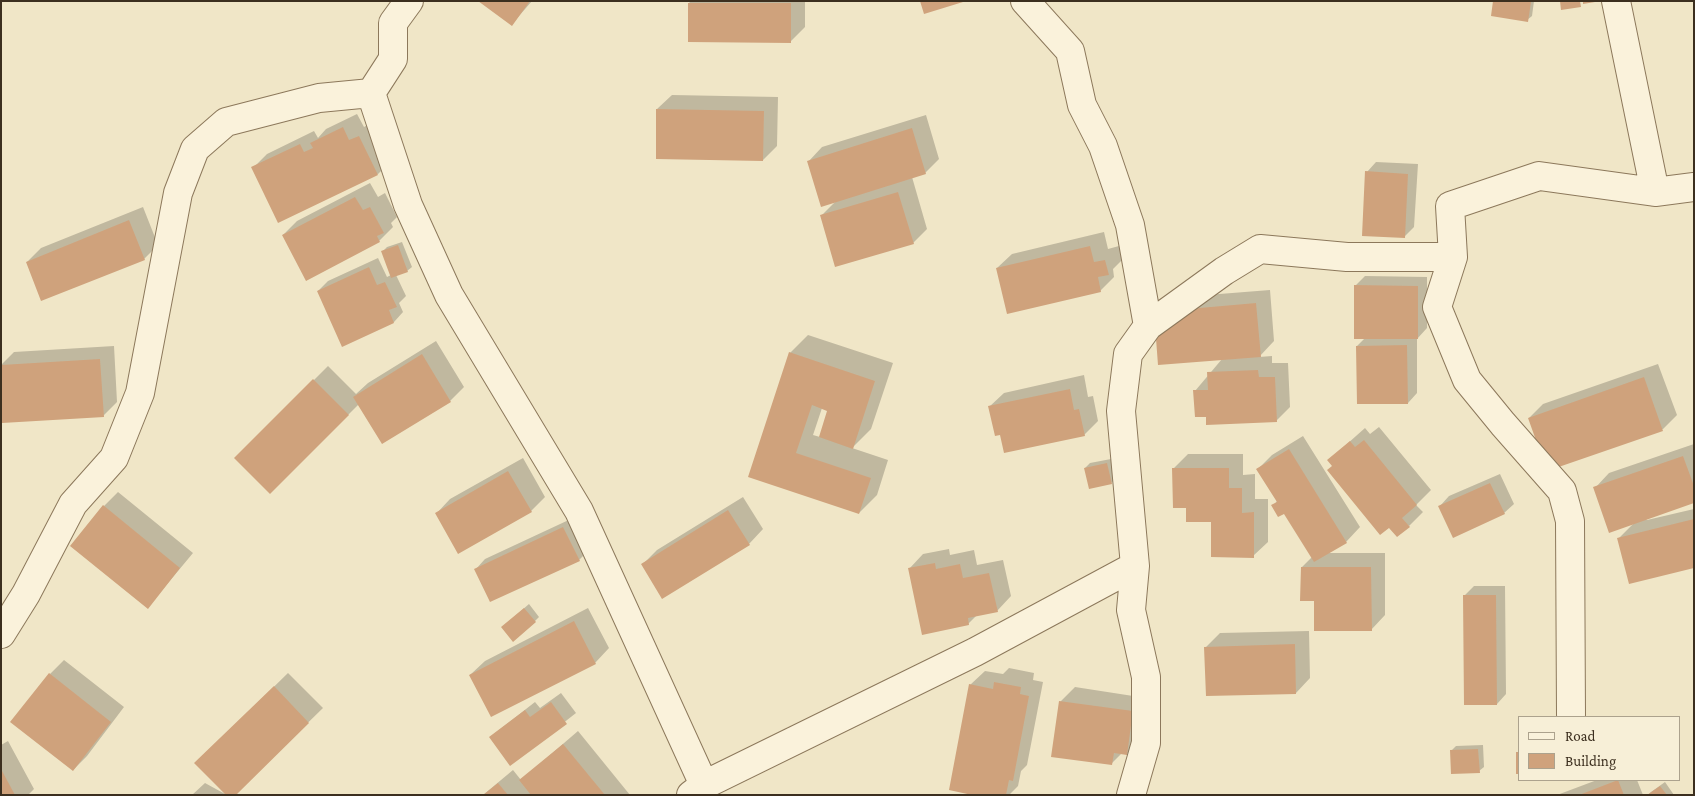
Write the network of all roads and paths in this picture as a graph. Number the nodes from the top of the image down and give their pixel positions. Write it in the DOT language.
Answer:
graph roads {
  1 [pos="408,1"];
  2 [pos="1025,1"];
  3 [pos="1616,1"];
  4 [pos="371,93"];
  5 [pos="1694,187"];
  6 [pos="1655,192"];
  7 [pos="1453,257"];
  8 [pos="1148,326"];
  9 [pos="1135,566"];
  10 [pos="1,634"];
  11 [pos="1571,715"];
  12 [pos="697,790"];
  13 [pos="1131,795"];
  1 -- 4 [label="street"];
  2 -- 8 [label="street"];
  3 -- 6 [label="street"];
  4 -- 10 [label="street"];
  4 -- 12 [label="street"];
  5 -- 6 [label="street"];
  6 -- 7 [label="street"];
  7 -- 8 [label="street"];
  7 -- 11 [label="street"];
  8 -- 9 [label="street"];
  9 -- 12 [label="street"];
  9 -- 13 [label="street"];
}
